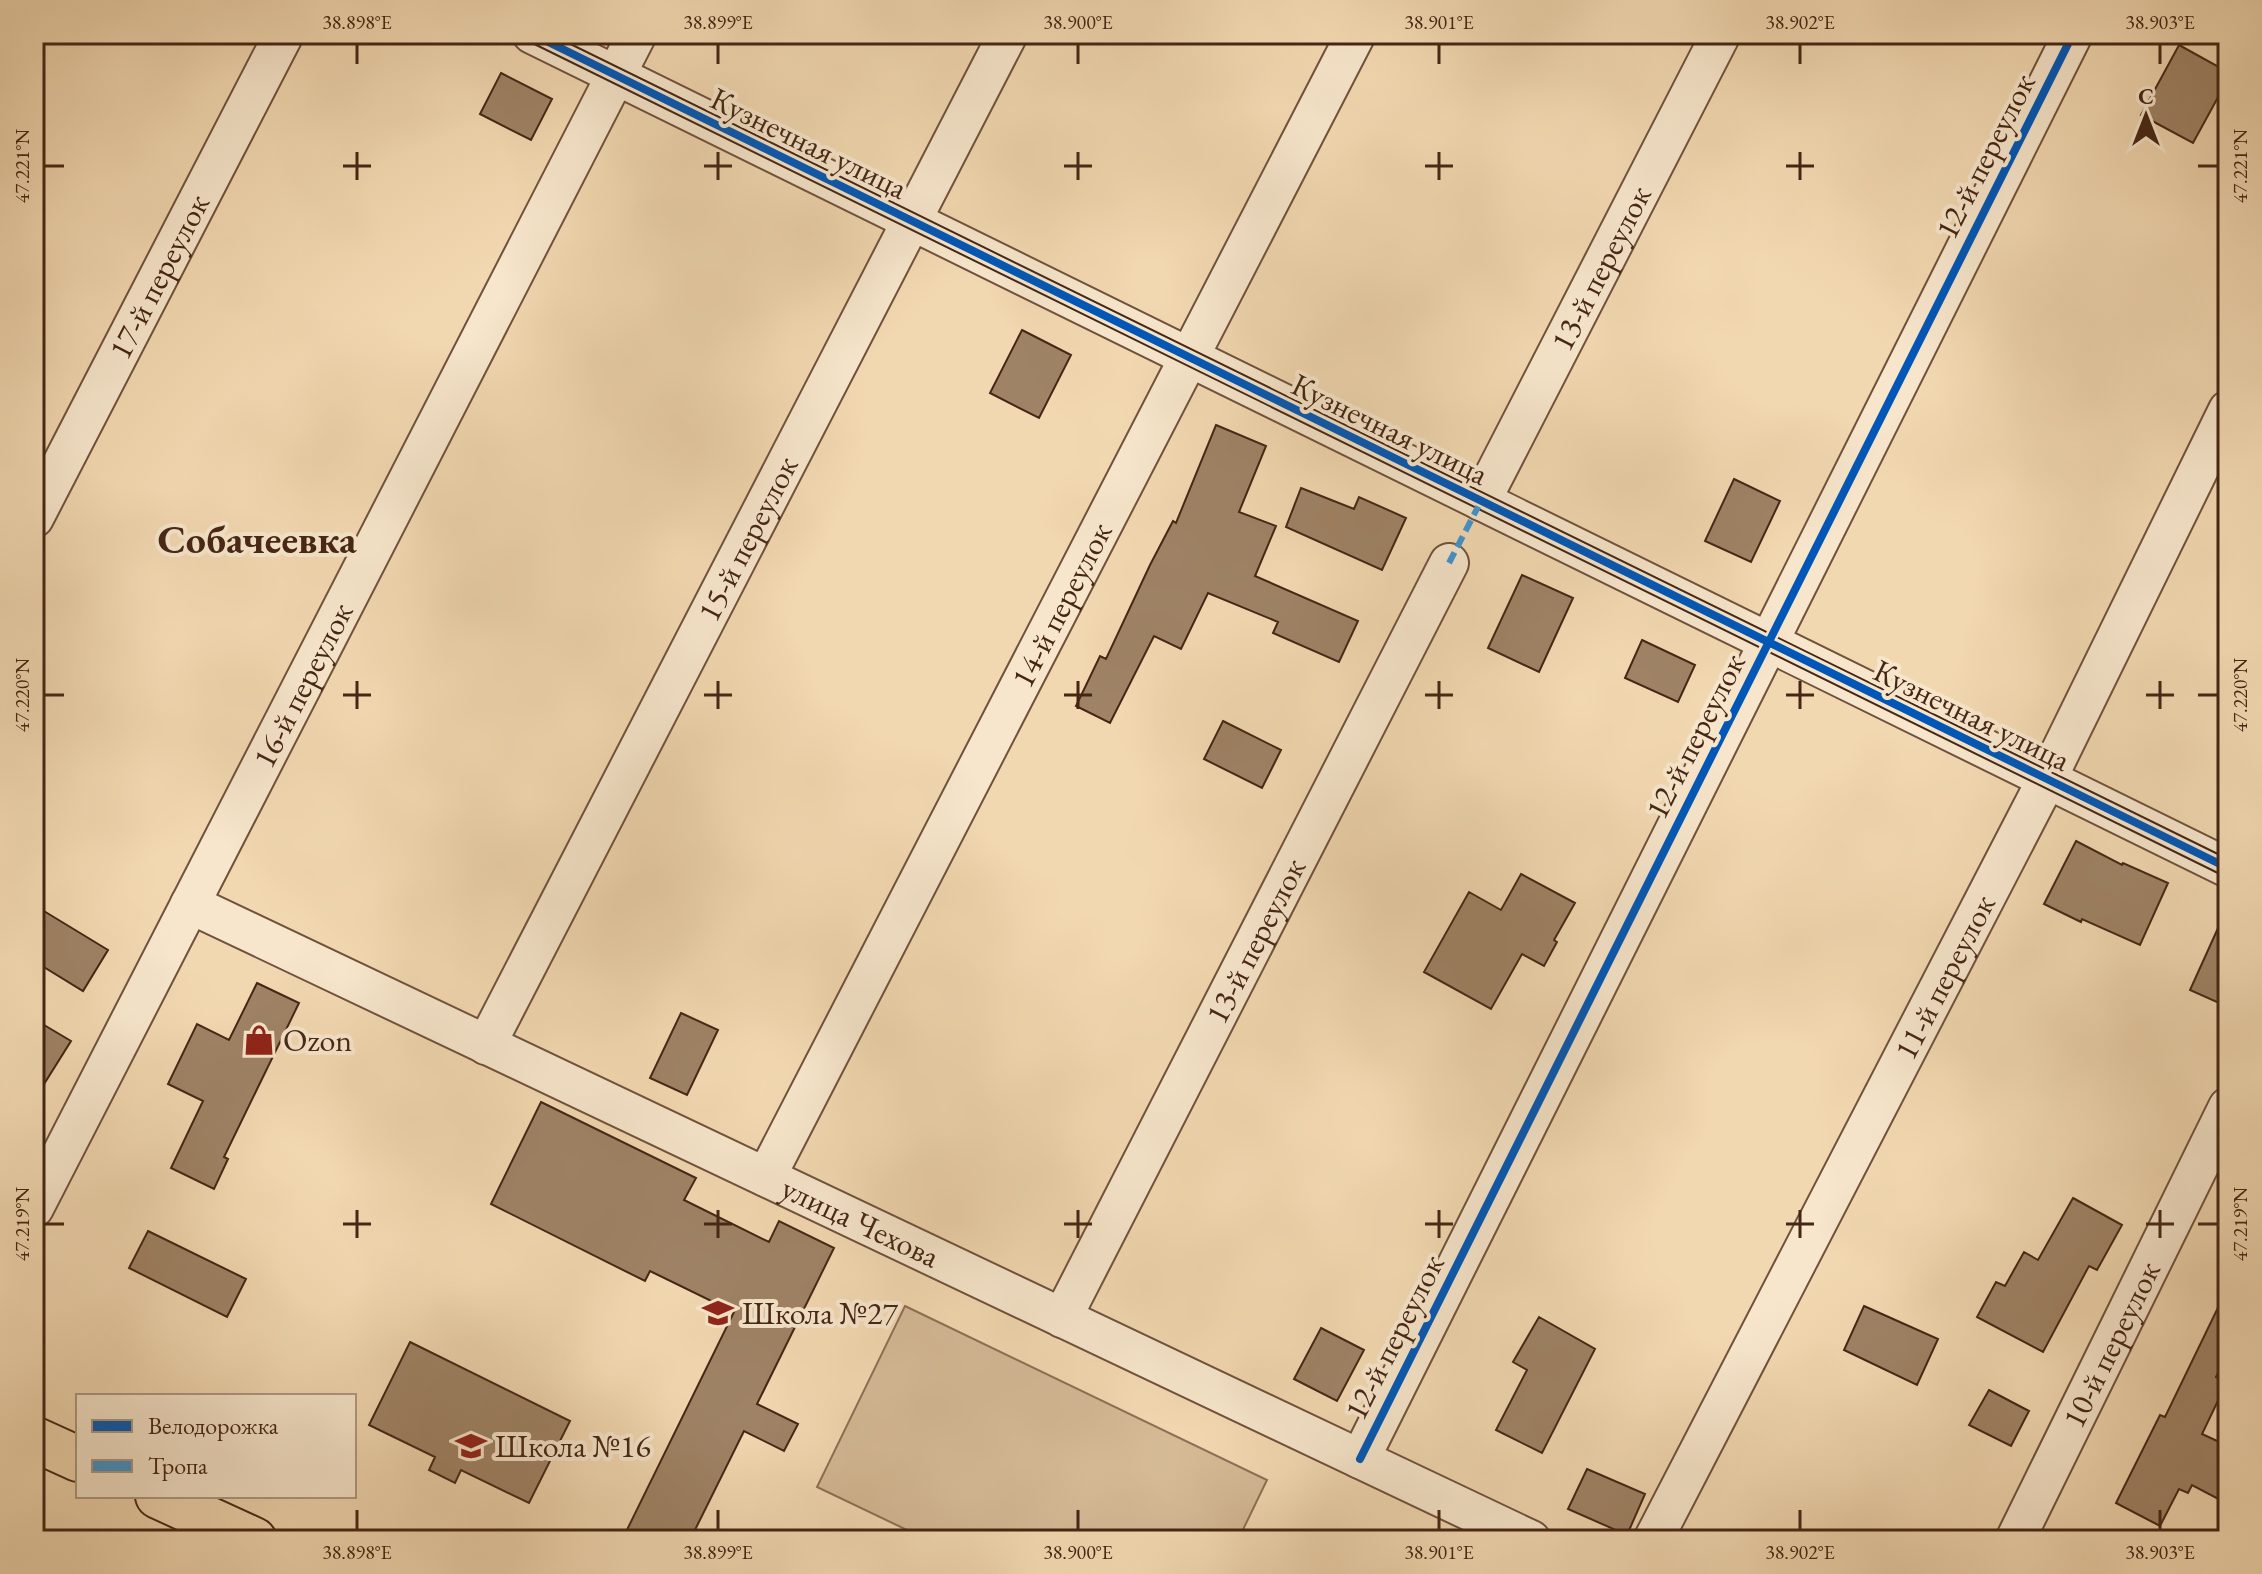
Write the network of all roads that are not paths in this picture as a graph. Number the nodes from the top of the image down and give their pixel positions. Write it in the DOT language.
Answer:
graph roads {
  1 [pos="284,34"];
  2 [pos="532,34"];
  3 [pos="637,34"];
  4 [pos="1008,34"];
  5 [pos="1356,34"];
  6 [pos="1721,34"];
  7 [pos="2073,34"];
  8 [pos="615,75"];
  9 [pos="912,220"];
  10 [pos="1189,357"];
  11 [pos="2228,410"];
  12 [pos="1481,501"];
  13 [pos="34,518"];
  14 [pos="1449,563"];
  15 [pos="1770,641"];
  16 [pos="2047,779"];
  17 [pos="2228,868"];
  18 [pos="190,904"];
  19 [pos="486,1045"];
  20 [pos="2228,1107"];
  21 [pos="766,1177"];
  22 [pos="34,1208"];
  23 [pos="1062,1318"];
  24 [pos="34,1439"];
  25 [pos="76,1458"];
  26 [pos="1360,1459"];
  27 [pos="162,1498"];
  28 [pos="254,1540"];
  29 [pos="1531,1540"];
  30 [pos="1653,1540"];
  31 [pos="2015,1540"];
  1 -- 13 [label="street, 17-й переулок"];
  2 -- 8 [label="street, Кузнечная улица"];
  3 -- 8 [label="street, 16-й переулок"];
  4 -- 9 [label="street, 15-й переулок"];
  5 -- 10 [label="street, 14-й переулок"];
  6 -- 12 [label="street, 13-й переулок"];
  7 -- 15 [label="street, 12-й переулок"];
  8 -- 9 [label="street, Кузнечная улица"];
  8 -- 18 [label="street, 16-й переулок"];
  9 -- 10 [label="street, Кузнечная улица"];
  9 -- 19 [label="street, 15-й переулок"];
  10 -- 12 [label="street, Кузнечная улица"];
  10 -- 21 [label="street, 14-й переулок"];
  11 -- 16 [label="street, 11-й переулок"];
  12 -- 15 [label="street, Кузнечная улица"];
  14 -- 23 [label="street, 13-й переулок"];
  15 -- 16 [label="street, Кузнечная улица"];
  15 -- 26 [label="street, 12-й переулок"];
  16 -- 17 [label="street, Кузнечная улица"];
  16 -- 30 [label="street, 11-й переулок"];
  18 -- 19 [label="street, улица Чехова"];
  18 -- 22 [label="street, 16-й переулок"];
  19 -- 21 [label="street, улица Чехова"];
  20 -- 31 [label="street, 10-й переулок"];
  21 -- 23 [label="street, улица Чехова"];
  23 -- 26 [label="street, улица Чехова"];
  24 -- 25 [label="main road"];
  26 -- 29 [label="street, улица Чехова"];
  27 -- 28 [label="main road"];
}
